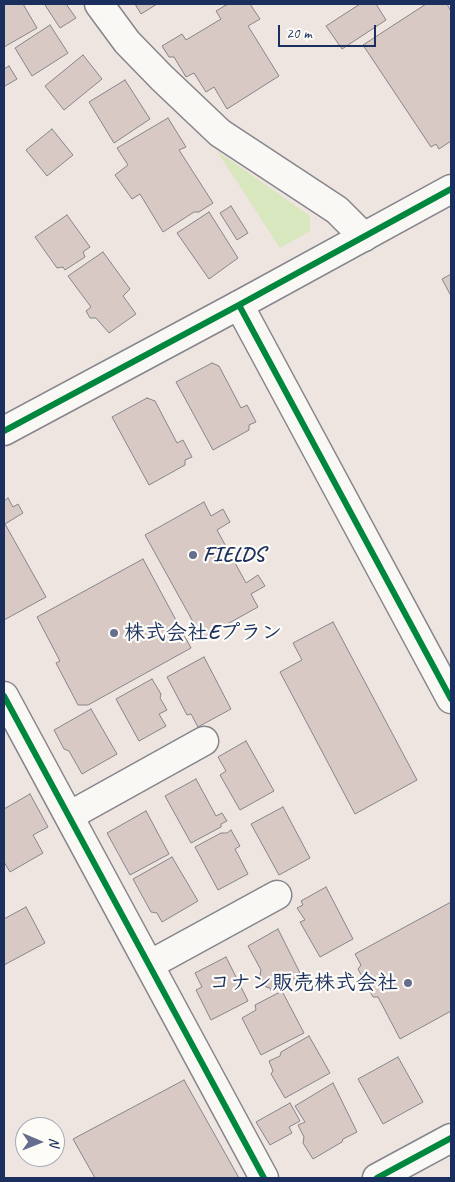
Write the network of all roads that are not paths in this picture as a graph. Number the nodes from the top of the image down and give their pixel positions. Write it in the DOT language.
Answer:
graph roads {
  1 [pos="99,4"];
  2 [pos="451,189"];
  3 [pos="364,237"];
  4 [pos="239,305"];
  5 [pos="4,431"];
  6 [pos="4,696"];
  7 [pos="451,699"];
  8 [pos="204,741"];
  9 [pos="69,816"];
  10 [pos="277,895"];
  11 [pos="149,965"];
  12 [pos="451,1138"];
  13 [pos="264,1178"];
  14 [pos="377,1178"];
  1 -- 3 [label="street"];
  2 -- 3 [label="street"];
  3 -- 4 [label="street"];
  4 -- 5 [label="street"];
  4 -- 7 [label="street"];
  6 -- 9 [label="street"];
  8 -- 9 [label="street"];
  9 -- 11 [label="street"];
  10 -- 11 [label="street"];
  11 -- 13 [label="street"];
  12 -- 14 [label="street"];
}
